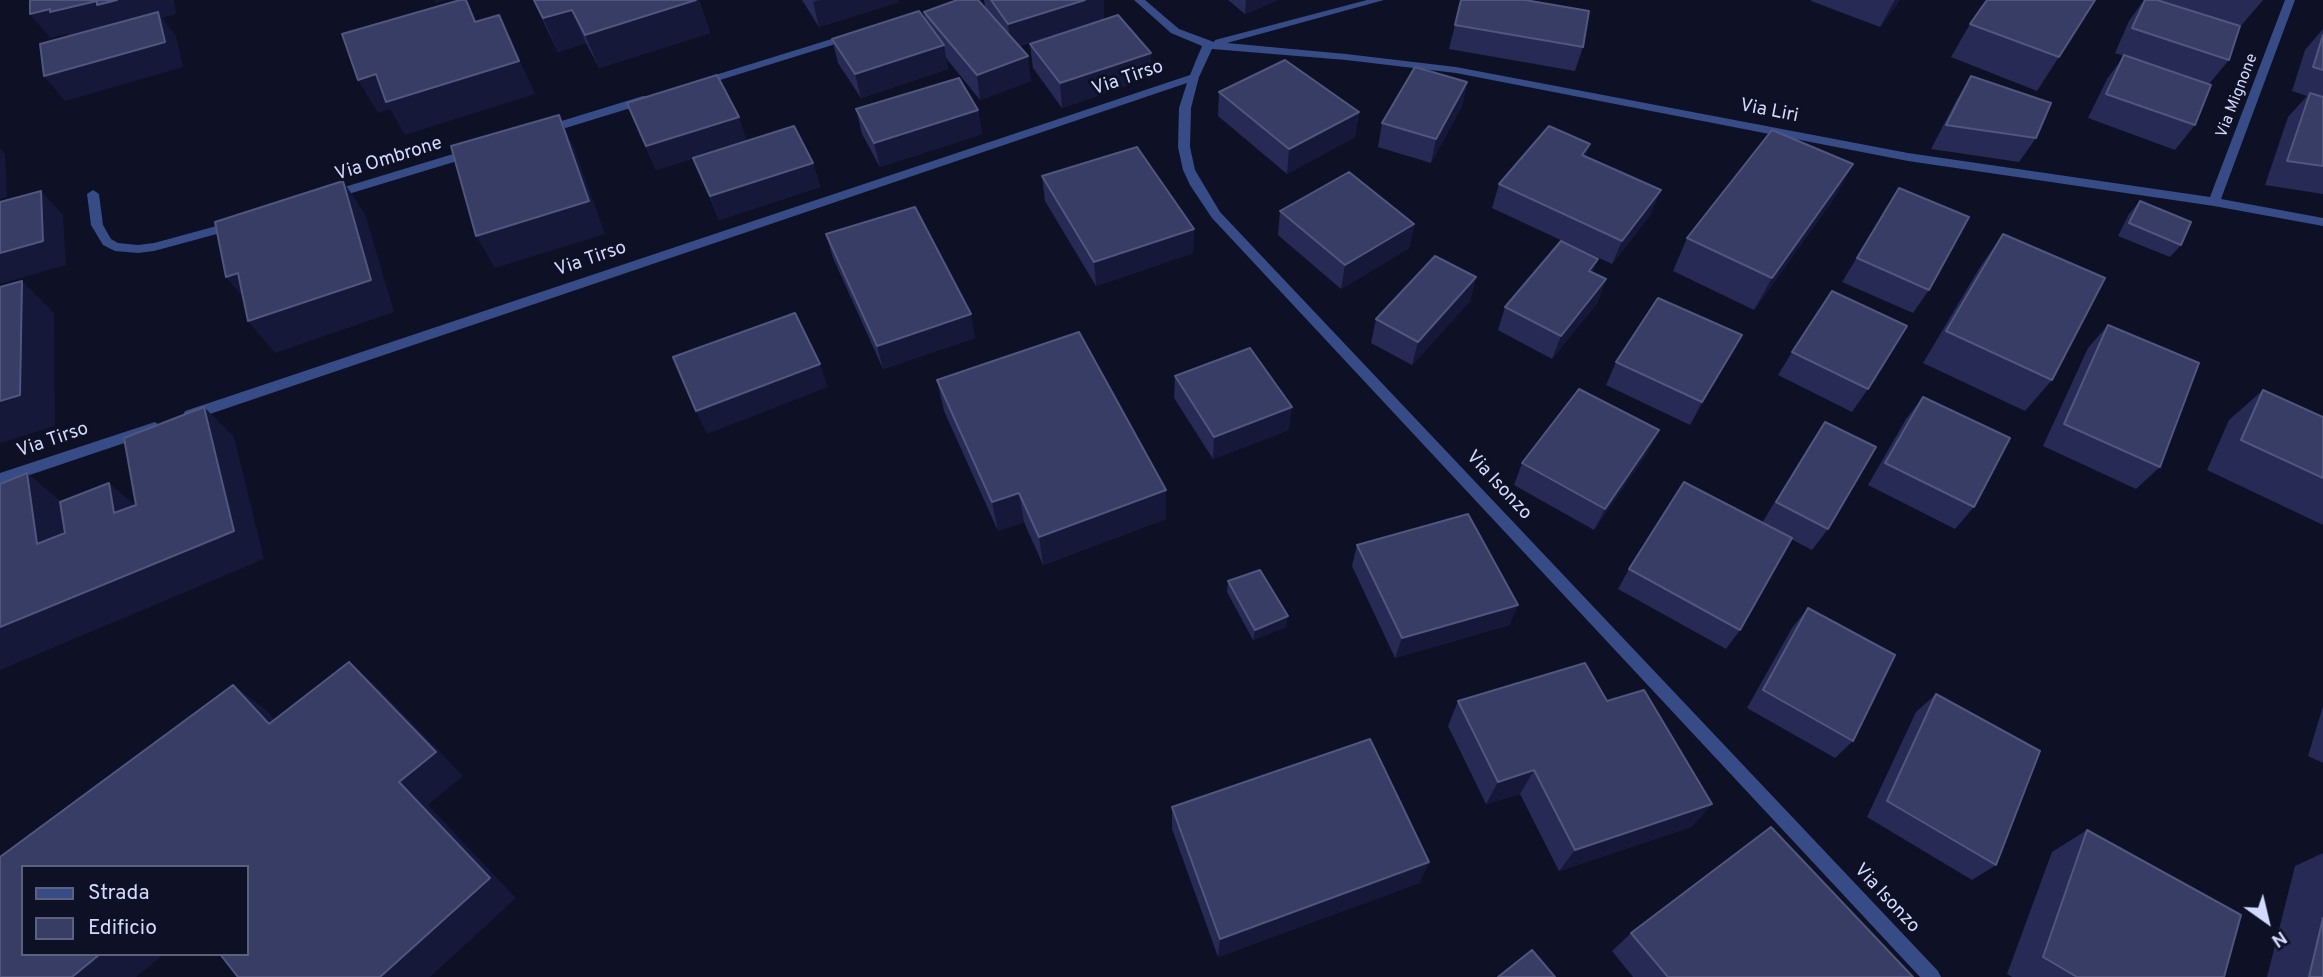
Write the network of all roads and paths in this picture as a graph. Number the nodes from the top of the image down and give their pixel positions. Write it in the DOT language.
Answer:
graph roads {
  1 [pos="1139,0"];
  2 [pos="1380,0"];
  3 [pos="2290,0"];
  4 [pos="863,33"];
  5 [pos="1208,45"];
  6 [pos="1194,77"];
  7 [pos="690,86"];
  8 [pos="650,98"];
  9 [pos="530,135"];
  10 [pos="490,147"];
  11 [pos="93,194"];
  12 [pos="317,200"];
  13 [pos="2214,202"];
  14 [pos="250,220"];
  15 [pos="2323,222"];
  16 [pos="0,479"];
  17 [pos="1932,977"];
  1 -- 5 [label="street"];
  2 -- 5 [label="street"];
  3 -- 13 [label="street, Via Mignone"];
  4 -- 7 [label="street"];
  5 -- 6 [label="street, Via Isonzo"];
  5 -- 13 [label="street, Via Liri"];
  6 -- 16 [label="street, Via Tirso"];
  6 -- 17 [label="street, Via Isonzo"];
  8 -- 9 [label="street"];
  10 -- 12 [label="street, Via Ombrone"];
  11 -- 14 [label="street"];
  13 -- 15 [label="street, Via Liri"];
}
